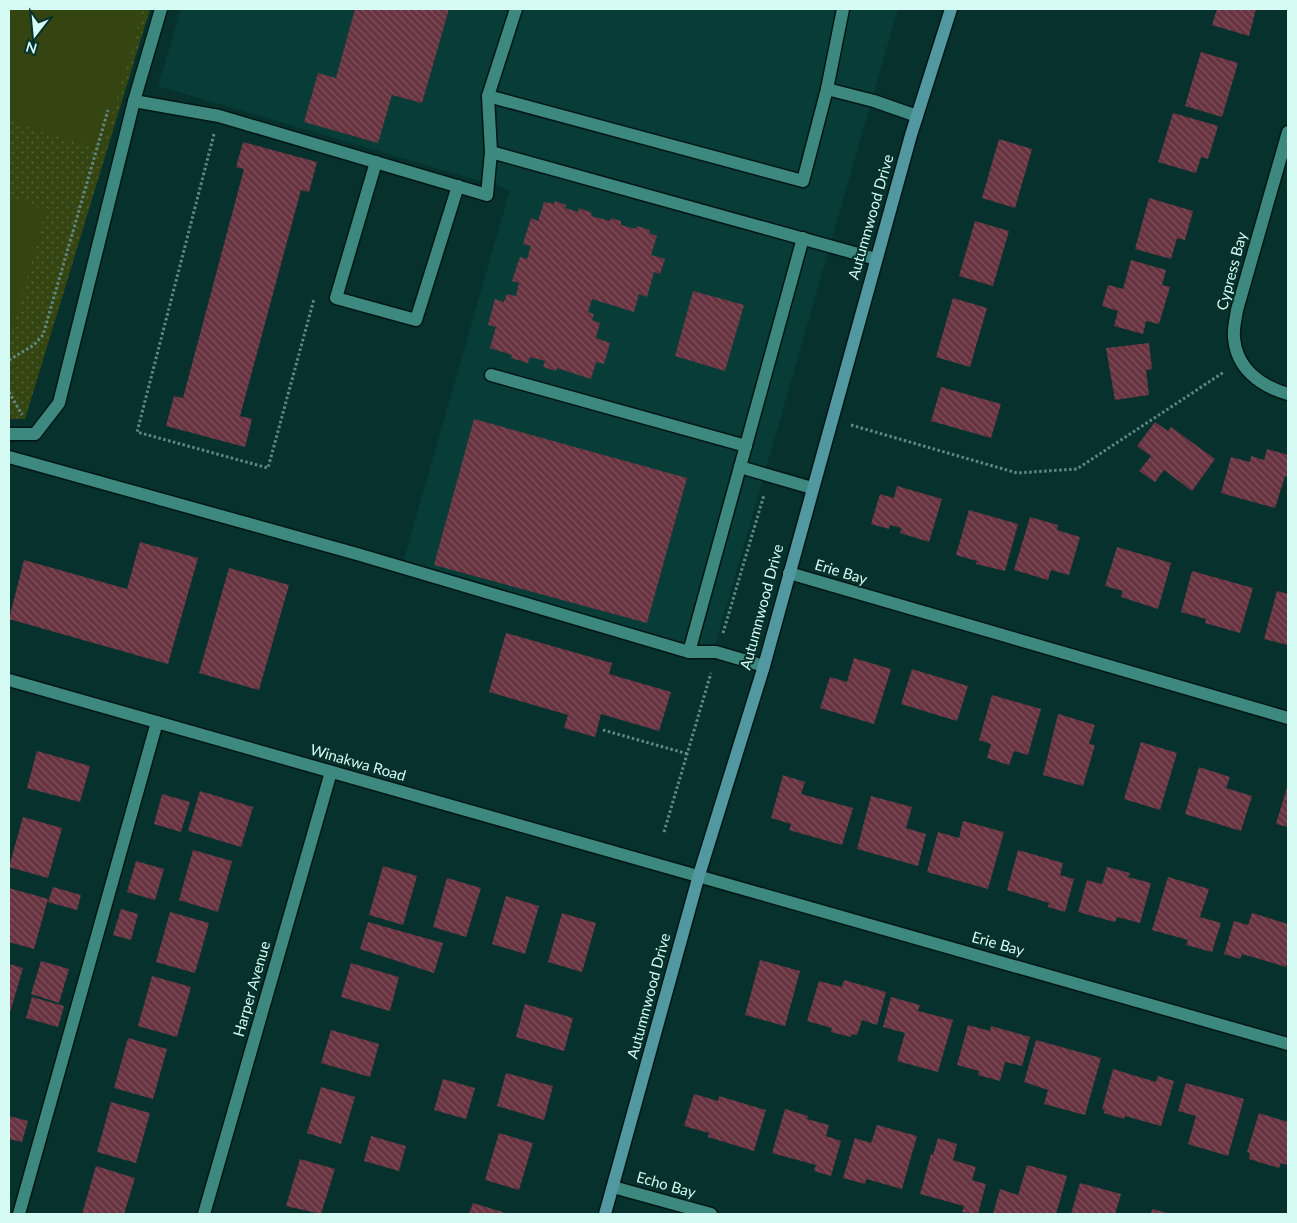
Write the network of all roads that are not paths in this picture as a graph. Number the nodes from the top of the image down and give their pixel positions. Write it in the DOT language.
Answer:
graph roads {
  1 [pos="161,9"];
  2 [pos="516,9"];
  3 [pos="840,9"];
  4 [pos="951,9"];
  5 [pos="826,89"];
  6 [pos="488,96"];
  7 [pos="134,101"];
  8 [pos="917,116"];
  9 [pos="1288,132"];
  10 [pos="491,152"];
  11 [pos="376,162"];
  12 [pos="458,186"];
  13 [pos="803,238"];
  14 [pos="876,259"];
  15 [pos="492,375"];
  16 [pos="1288,394"];
  17 [pos="11,434"];
  18 [pos="746,446"];
  19 [pos="9,456"];
  20 [pos="740,467"];
  21 [pos="812,488"];
  22 [pos="789,573"];
  23 [pos="689,652"];
  24 [pos="764,666"];
  25 [pos="9,680"];
  26 [pos="1288,718"];
  27 [pos="157,722"];
  28 [pos="331,772"];
  29 [pos="699,875"];
  30 [pos="1288,1044"];
  31 [pos="613,1187"];
  32 [pos="19,1214"];
  33 [pos="204,1214"];
  34 [pos="605,1214"];
  35 [pos="711,1214"];
  1 -- 7 [label="street"];
  2 -- 6 [label="street"];
  3 -- 5 [label="street"];
  4 -- 8 [label="street, Autumnwood Drive"];
  5 -- 6 [label="street"];
  5 -- 8 [label="street"];
  6 -- 10 [label="street"];
  7 -- 11 [label="street"];
  7 -- 17 [label="street"];
  8 -- 14 [label="street, Autumnwood Drive"];
  9 -- 16 [label="street, Cypress Bay"];
  10 -- 12 [label="street"];
  10 -- 13 [label="street"];
  11 -- 12 [label="street"];
  11 -- 12 [label="street"];
  13 -- 14 [label="street"];
  13 -- 18 [label="street"];
  14 -- 21 [label="street, Autumnwood Drive"];
  15 -- 18 [label="street"];
  17 -- 19 [label="street"];
  18 -- 20 [label="street"];
  19 -- 23 [label="street"];
  20 -- 21 [label="street"];
  20 -- 23 [label="street"];
  21 -- 22 [label="street, Autumnwood Drive"];
  22 -- 24 [label="street, Autumnwood Drive"];
  22 -- 26 [label="street, Erie Bay"];
  23 -- 24 [label="street"];
  24 -- 29 [label="street, Autumnwood Drive"];
  25 -- 27 [label="street, Winakwa Road"];
  27 -- 28 [label="street, Winakwa Road"];
  27 -- 32 [label="street"];
  28 -- 29 [label="street, Winakwa Road"];
  28 -- 33 [label="street, Harper Avenue"];
  29 -- 30 [label="street, Erie Bay"];
  29 -- 31 [label="street, Autumnwood Drive"];
  31 -- 34 [label="street, Autumnwood Drive"];
  31 -- 35 [label="street, Echo Bay"];
}
